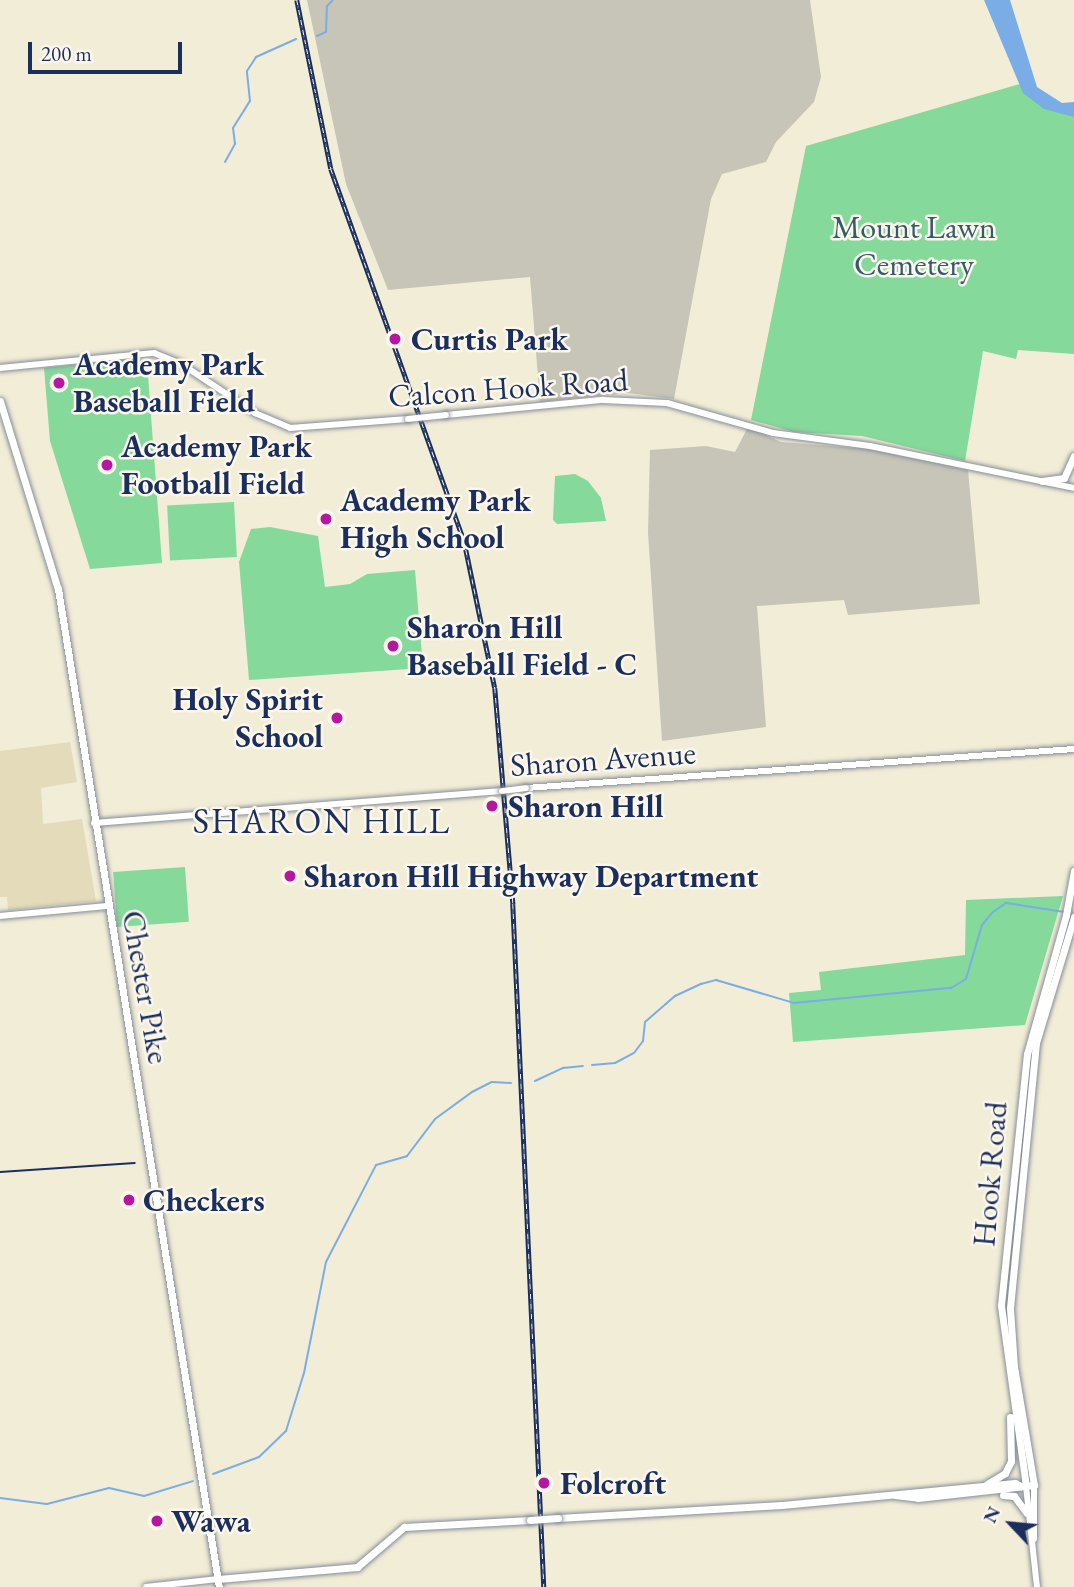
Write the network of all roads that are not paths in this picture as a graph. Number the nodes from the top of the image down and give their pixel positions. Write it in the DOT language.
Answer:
graph roads {
  1 [pos="0,368"];
  2 [pos="0,401"];
  3 [pos="1074,456"];
  4 [pos="1042,481"];
  5 [pos="1074,488"];
  6 [pos="1074,749"];
  7 [pos="94,823"];
  8 [pos="1074,871"];
  9 [pos="107,906"];
  10 [pos="1069,914"];
  11 [pos="0,916"];
  12 [pos="1012,1402"];
  13 [pos="1027,1486"];
  14 [pos="984,1489"];
  15 [pos="1027,1513"];
  16 [pos="1033,1549"];
  17 [pos="218,1583"];
  18 [pos="146,1587"];
  19 [pos="1037,1587"];
  1 -- 4 [label="street, Calcon Hook Road, bridge"];
  2 -- 7 [label="main road, Chester Pike"];
  3 -- 4 [label="main road"];
  4 -- 5 [label="street, Calcon Hook Road"];
  6 -- 7 [label="street, Sharon Avenue, bridge"];
  7 -- 9 [label="main road, Chester Pike"];
  8 -- 10 [label="main road, Hook Road"];
  9 -- 11 [label="street"];
  9 -- 17 [label="main road, Chester Pike"];
  10 -- 12 [label="main road, Hook Road"];
  10 -- 13 [label="main road, Hook Road"];
  12 -- 13 [label="main road, Hook Road"];
  12 -- 14 [label="main road"];
  13 -- 14 [label="main road"];
  13 -- 15 [label="street"];
  13 -- 16 [label="street"];
  14 -- 15 [label="main road"];
  14 -- 17 [label="main road, bridge"];
  15 -- 16 [label="street"];
  16 -- 19 [label="street"];
  17 -- 18 [label="street"];
}
